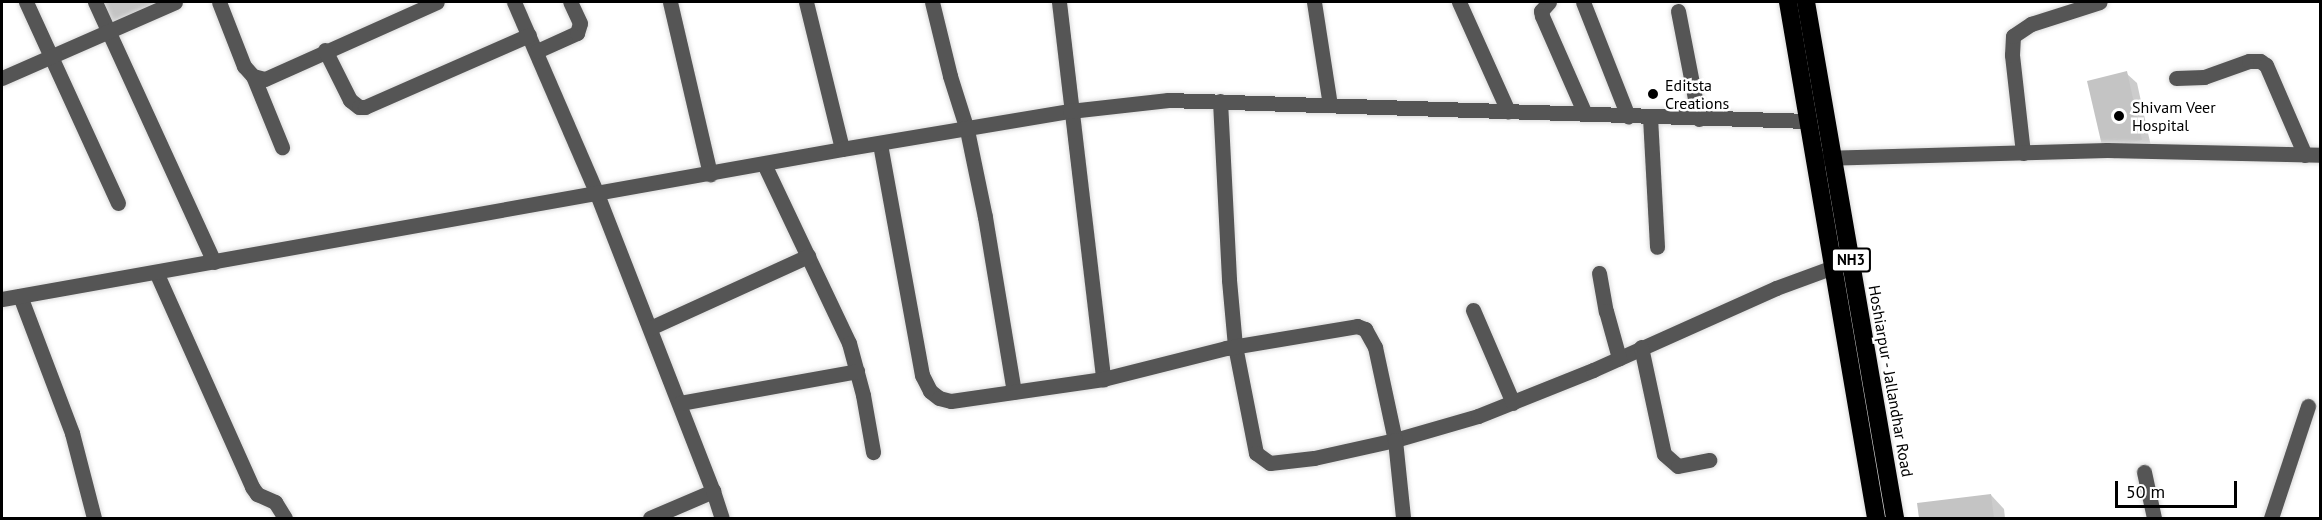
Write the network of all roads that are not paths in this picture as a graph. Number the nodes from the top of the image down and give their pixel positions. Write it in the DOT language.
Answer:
graph roads {
  1 [pos="26,2"];
  2 [pos="95,2"];
  3 [pos="175,2"];
  4 [pos="219,2"];
  5 [pos="437,2"];
  6 [pos="514,2"];
  7 [pos="570,2"];
  8 [pos="670,2"];
  9 [pos="806,2"];
  10 [pos="932,2"];
  11 [pos="1059,2"];
  12 [pos="1314,2"];
  13 [pos="1459,2"];
  14 [pos="1549,2"];
  15 [pos="1583,2"];
  16 [pos="1788,2"];
  17 [pos="1806,2"];
  18 [pos="2100,2"];
  19 [pos="1678,11"];
  20 [pos="108,30"];
  21 [pos="528,35"];
  22 [pos="325,50"];
  23 [pos="537,51"];
  24 [pos="51,55"];
  25 [pos="253,76"];
  26 [pos="2,78"];
  27 [pos="2176,78"];
  28 [pos="1811,84"];
  29 [pos="1220,101"];
  30 [pos="1330,105"];
  31 [pos="1070,111"];
  32 [pos="1508,111"];
  33 [pos="1585,114"];
  34 [pos="1628,116"];
  35 [pos="1650,117"];
  36 [pos="1699,119"];
  37 [pos="1809,121"];
  38 [pos="967,130"];
  39 [pos="880,144"];
  40 [pos="282,147"];
  41 [pos="843,149"];
  42 [pos="2024,153"];
  43 [pos="2305,154"];
  44 [pos="2320,155"];
  45 [pos="1815,158"];
  46 [pos="1835,158"];
  47 [pos="764,164"];
  48 [pos="711,174"];
  49 [pos="597,194"];
  50 [pos="118,203"];
  51 [pos="1657,248"];
  52 [pos="808,256"];
  53 [pos="214,262"];
  54 [pos="1833,267"];
  55 [pos="156,272"];
  56 [pos="1599,273"];
  57 [pos="20,296"];
  58 [pos="2,300"];
  59 [pos="1473,310"];
  60 [pos="650,327"];
  61 [pos="1235,346"];
  62 [pos="1641,348"];
  63 [pos="1619,358"];
  64 [pos="857,371"];
  65 [pos="1103,379"];
  66 [pos="1014,392"];
  67 [pos="680,403"];
  68 [pos="1513,403"];
  69 [pos="2308,406"];
  70 [pos="1395,440"];
  71 [pos="873,452"];
  72 [pos="1709,459"];
  73 [pos="2144,472"];
  74 [pos="712,491"];
  75 [pos="2275,515"];
  76 [pos="94,519"];
  77 [pos="285,519"];
  78 [pos="651,519"];
  79 [pos="722,519"];
  80 [pos="1404,519"];
  81 [pos="1876,519"];
  82 [pos="1895,519"];
  83 [pos="2154,519"];
  1 -- 24 [label="street"];
  2 -- 20 [label="street"];
  3 -- 20 [label="street"];
  4 -- 25 [label="street"];
  5 -- 22 [label="street"];
  6 -- 21 [label="street"];
  7 -- 23 [label="street"];
  8 -- 48 [label="street"];
  9 -- 41 [label="street"];
  10 -- 38 [label="street"];
  11 -- 31 [label="street"];
  12 -- 30 [label="street"];
  13 -- 32 [label="street"];
  14 -- 33 [label="street"];
  15 -- 34 [label="street"];
  16 -- 28 [label="highway, Hoshiarpur - Jallandhar Road / NH3"];
  17 -- 28 [label="highway, Hoshiarpur - Jallandhar Road / NH3"];
  18 -- 42 [label="street"];
  19 -- 36 [label="street"];
  20 -- 24 [label="street"];
  20 -- 53 [label="street"];
  21 -- 22 [label="street"];
  21 -- 23 [label="street"];
  22 -- 25 [label="street"];
  23 -- 49 [label="street"];
  24 -- 26 [label="street"];
  24 -- 50 [label="street"];
  25 -- 40 [label="street"];
  27 -- 43 [label="street"];
  28 -- 37 [label="highway, Hoshiarpur - Jallandhar Road / NH3"];
  28 -- 46 [label="highway, Hoshiarpur - Jallandhar Road / NH3"];
  29 -- 30 [label="street"];
  29 -- 31 [label="street"];
  29 -- 61 [label="street"];
  30 -- 32 [label="street"];
  31 -- 38 [label="street"];
  31 -- 65 [label="street"];
  32 -- 33 [label="street"];
  33 -- 34 [label="street"];
  34 -- 35 [label="street"];
  35 -- 36 [label="street"];
  35 -- 51 [label="street"];
  36 -- 37 [label="street"];
  37 -- 45 [label="highway, Hoshiarpur - Jallandhar Road / NH3"];
  38 -- 39 [label="street"];
  38 -- 66 [label="street"];
  39 -- 41 [label="street"];
  39 -- 66 [label="street"];
  41 -- 47 [label="street"];
  42 -- 43 [label="street"];
  42 -- 46 [label="street"];
  43 -- 44 [label="street"];
  45 -- 46 [label="street"];
  45 -- 54 [label="highway, Hoshiarpur - Jallandhar Road / NH3"];
  46 -- 82 [label="highway, Hoshiarpur - Jallandhar Road / NH3"];
  47 -- 48 [label="street"];
  47 -- 52 [label="street"];
  48 -- 49 [label="street"];
  49 -- 53 [label="street"];
  49 -- 60 [label="street"];
  52 -- 60 [label="street"];
  52 -- 64 [label="street"];
  53 -- 55 [label="street"];
  54 -- 62 [label="street"];
  54 -- 81 [label="highway, Hoshiarpur - Jallandhar Road / NH3"];
  55 -- 57 [label="street"];
  55 -- 77 [label="street"];
  56 -- 63 [label="street"];
  57 -- 58 [label="street"];
  57 -- 76 [label="street"];
  59 -- 68 [label="street"];
  60 -- 67 [label="street"];
  61 -- 65 [label="street"];
  61 -- 70 [label="street"];
  61 -- 70 [label="street"];
  62 -- 63 [label="street"];
  62 -- 72 [label="street"];
  63 -- 68 [label="street"];
  64 -- 67 [label="street"];
  64 -- 71 [label="street"];
  65 -- 66 [label="street"];
  67 -- 74 [label="street"];
  68 -- 70 [label="street"];
  69 -- 75 [label="street"];
  70 -- 80 [label="street"];
  73 -- 83 [label="street"];
  74 -- 78 [label="street"];
  74 -- 79 [label="street"];
}
